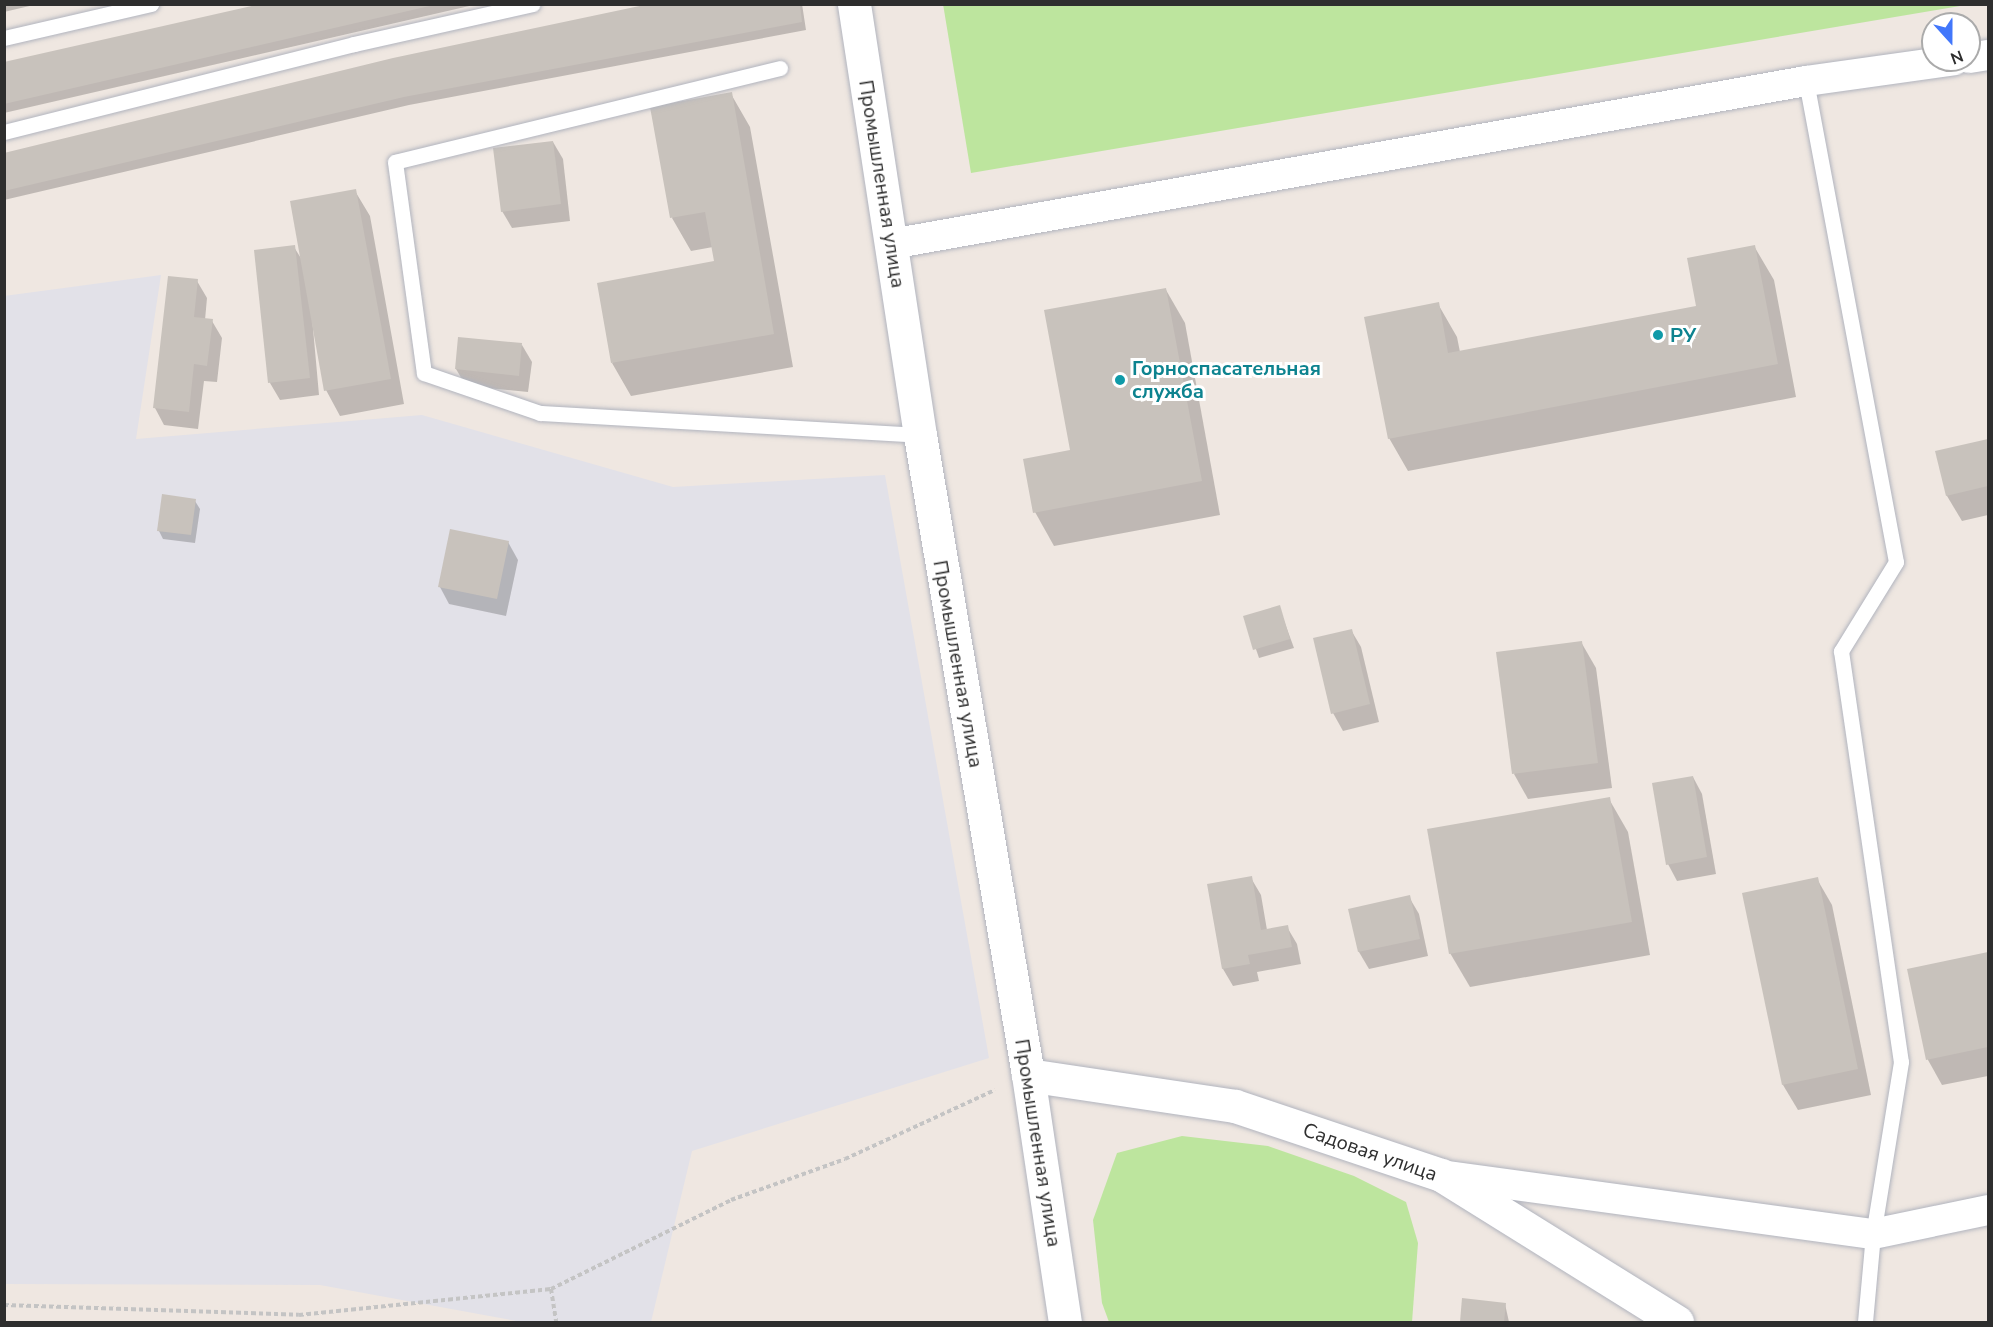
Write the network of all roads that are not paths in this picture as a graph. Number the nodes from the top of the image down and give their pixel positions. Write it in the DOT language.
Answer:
graph roads {
  1 [pos="152,4"];
  2 [pos="533,4"];
  3 [pos="854,4"];
  4 [pos="4,38"];
  5 [pos="1921,65"];
  6 [pos="780,68"];
  7 [pos="1806,81"];
  8 [pos="4,132"];
  9 [pos="891,244"];
  10 [pos="920,435"];
  11 [pos="1028,1075"];
  12 [pos="1441,1175"];
  13 [pos="1989,1210"];
  14 [pos="1873,1234"];
  15 [pos="1065,1323"];
  16 [pos="1677,1323"];
  17 [pos="1865,1323"];
  1 -- 4 [label="lane"];
  2 -- 8 [label="lane"];
  3 -- 9 [label="main road, Промышленная улица"];
  5 -- 7 [label="street"];
  6 -- 10 [label="lane"];
  7 -- 9 [label="street"];
  7 -- 14 [label="lane"];
  9 -- 10 [label="main road, Промышленная улица"];
  10 -- 11 [label="main road, Промышленная улица"];
  11 -- 12 [label="main road, Садовая улица"];
  11 -- 15 [label="main road, Промышленная улица"];
  12 -- 14 [label="street"];
  12 -- 16 [label="main road, Садовая улица"];
  13 -- 14 [label="street"];
  14 -- 17 [label="lane"];
}
